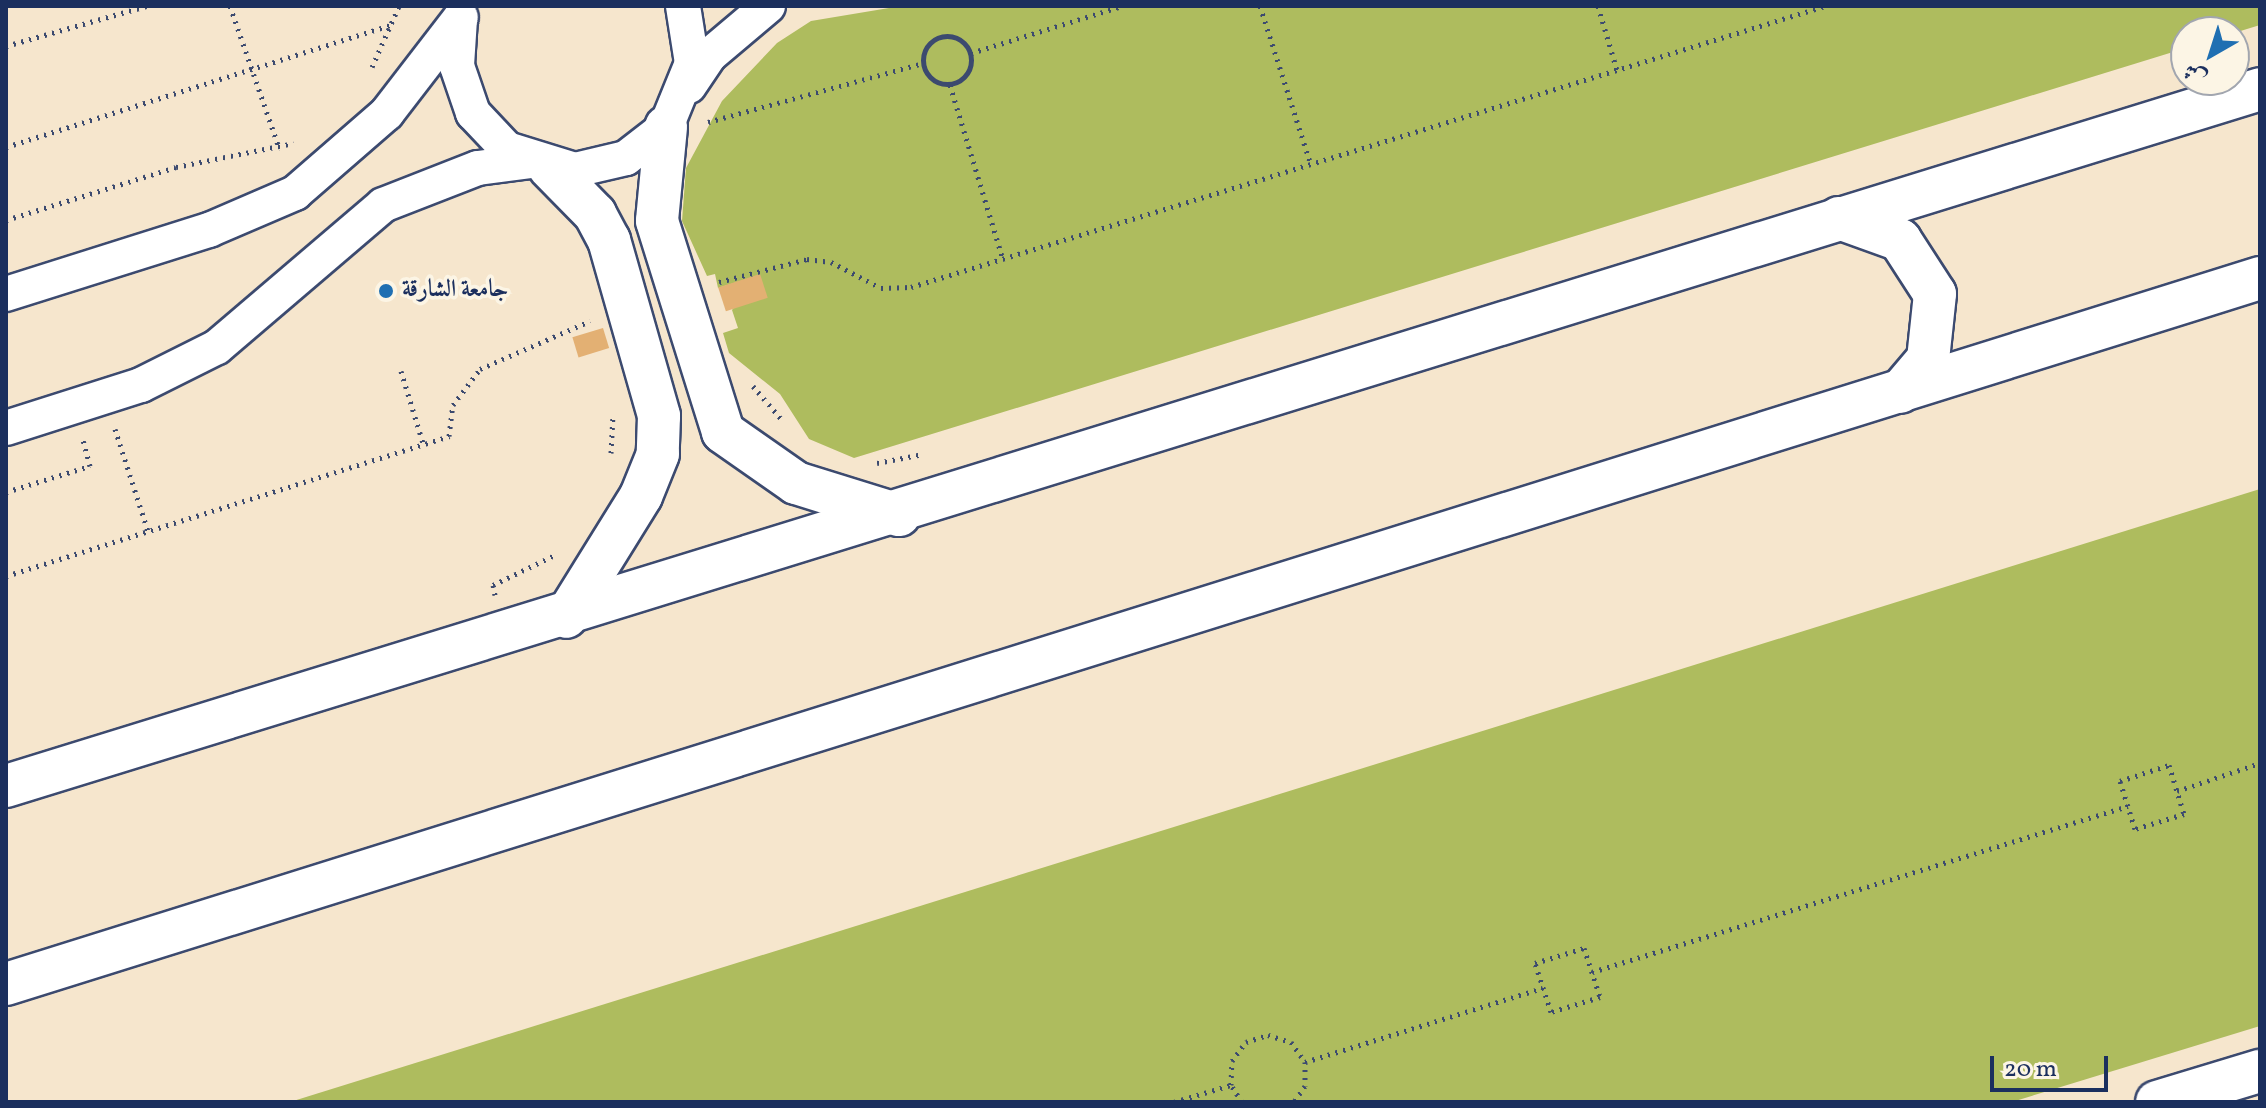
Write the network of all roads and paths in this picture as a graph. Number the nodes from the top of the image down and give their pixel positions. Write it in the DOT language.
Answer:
graph roads {
  1 [pos="146,6"];
  2 [pos="230,6"];
  3 [pos="399,6"];
  4 [pos="683,6"];
  5 [pos="768,6"];
  6 [pos="1122,6"];
  7 [pos="1260,6"];
  8 [pos="1598,6"];
  9 [pos="1825,6"];
  10 [pos="463,12"];
  11 [pos="391,25"];
  12 [pos="6,46"];
  13 [pos="971,53"];
  14 [pos="923,63"];
  15 [pos="252,69"];
  16 [pos="1617,70"];
  17 [pos="363,81"];
  18 [pos="950,85"];
  19 [pos="2260,89"];
  20 [pos="685,110"];
  21 [pos="305,138"];
  22 [pos="6,147"];
  23 [pos="280,149"];
  24 [pos="540,164"];
  25 [pos="1311,165"];
  26 [pos="295,193"];
  27 [pos="1839,218"];
  28 [pos="6,220"];
  29 [pos="1003,259"];
  30 [pos="667,266"];
  31 [pos="2260,278"];
  32 [pos="706,285"];
  33 [pos="6,294"];
  34 [pos="615,299"];
  35 [pos="401,371"];
  36 [pos="743,378"];
  37 [pos="1900,392"];
  38 [pos="614,399"];
  39 [pos="126,417"];
  40 [pos="113,422"];
  41 [pos="102,426"];
  42 [pos="6,428"];
  43 [pos="92,430"];
  44 [pos="790,430"];
  45 [pos="723,432"];
  46 [pos="423,443"];
  47 [pos="658,454"];
  48 [pos="923,454"];
  49 [pos="870,465"];
  50 [pos="609,469"];
  51 [pos="6,492"];
  52 [pos="899,515"];
  53 [pos="148,531"];
  54 [pos="566,546"];
  55 [pos="6,576"];
  56 [pos="566,617"];
  57 [pos="502,634"];
  58 [pos="2260,763"];
  59 [pos="6,786"];
  60 [pos="2177,791"];
  61 [pos="2128,806"];
  62 [pos="1592,972"];
  63 [pos="6,984"];
  64 [pos="1543,988"];
  65 [pos="1305,1062"];
  66 [pos="2260,1071"];
  67 [pos="1231,1085"];
  68 [pos="1174,1102"];
  69 [pos="1242,1102"];
  70 [pos="1294,1102"];
  71 [pos="2157,1102"];
  1 -- 12 [label="path"];
  2 -- 15 [label="path"];
  3 -- 11 [label="path"];
  4 -- 20 [label="street"];
  5 -- 20 [label="street"];
  6 -- 13 [label="path"];
  7 -- 25 [label="path"];
  8 -- 16 [label="path"];
  9 -- 16 [label="path"];
  10 -- 24 [label="street"];
  10 -- 26 [label="street"];
  11 -- 15 [label="path"];
  11 -- 17 [label="path"];
  13 -- 14 [label="path"];
  13 -- 18 [label="path"];
  14 -- 18 [label="path"];
  14 -- 20 [label="path"];
  15 -- 22 [label="path"];
  15 -- 23 [label="path"];
  16 -- 25 [label="path"];
  18 -- 29 [label="path"];
  19 -- 27 [label="street"];
  20 -- 24 [label="street"];
  20 -- 30 [label="street"];
  21 -- 23 [label="path"];
  23 -- 26 [label="path"];
  23 -- 28 [label="path"];
  24 -- 34 [label="street"];
  24 -- 42 [label="street"];
  25 -- 29 [label="path"];
  26 -- 33 [label="street"];
  27 -- 37 [label="street"];
  27 -- 52 [label="street"];
  29 -- 32 [label="path"];
  30 -- 34 [label="street"];
  30 -- 45 [label="street"];
  31 -- 37 [label="street"];
  34 -- 46 [label="path"];
  34 -- 47 [label="street"];
  35 -- 46 [label="path"];
  36 -- 44 [label="path"];
  37 -- 63 [label="street"];
  38 -- 50 [label="path"];
  39 -- 40 [label="path"];
  40 -- 41 [label="path"];
  40 -- 53 [label="path"];
  43 -- 51 [label="path"];
  45 -- 47 [label="street"];
  45 -- 52 [label="street"];
  46 -- 53 [label="path"];
  47 -- 56 [label="street"];
  48 -- 49 [label="path"];
  52 -- 56 [label="street"];
  53 -- 55 [label="path"];
  54 -- 57 [label="path"];
  56 -- 57 [label="street"];
  57 -- 59 [label="street"];
  58 -- 60 [label="path"];
  60 -- 61 [label="path"];
  60 -- 61 [label="path"];
  61 -- 62 [label="path"];
  62 -- 64 [label="path"];
  62 -- 64 [label="path"];
  64 -- 65 [label="path"];
  65 -- 67 [label="path"];
  65 -- 70 [label="path"];
  66 -- 71 [label="street"];
  67 -- 68 [label="path"];
  67 -- 69 [label="path"];
}
